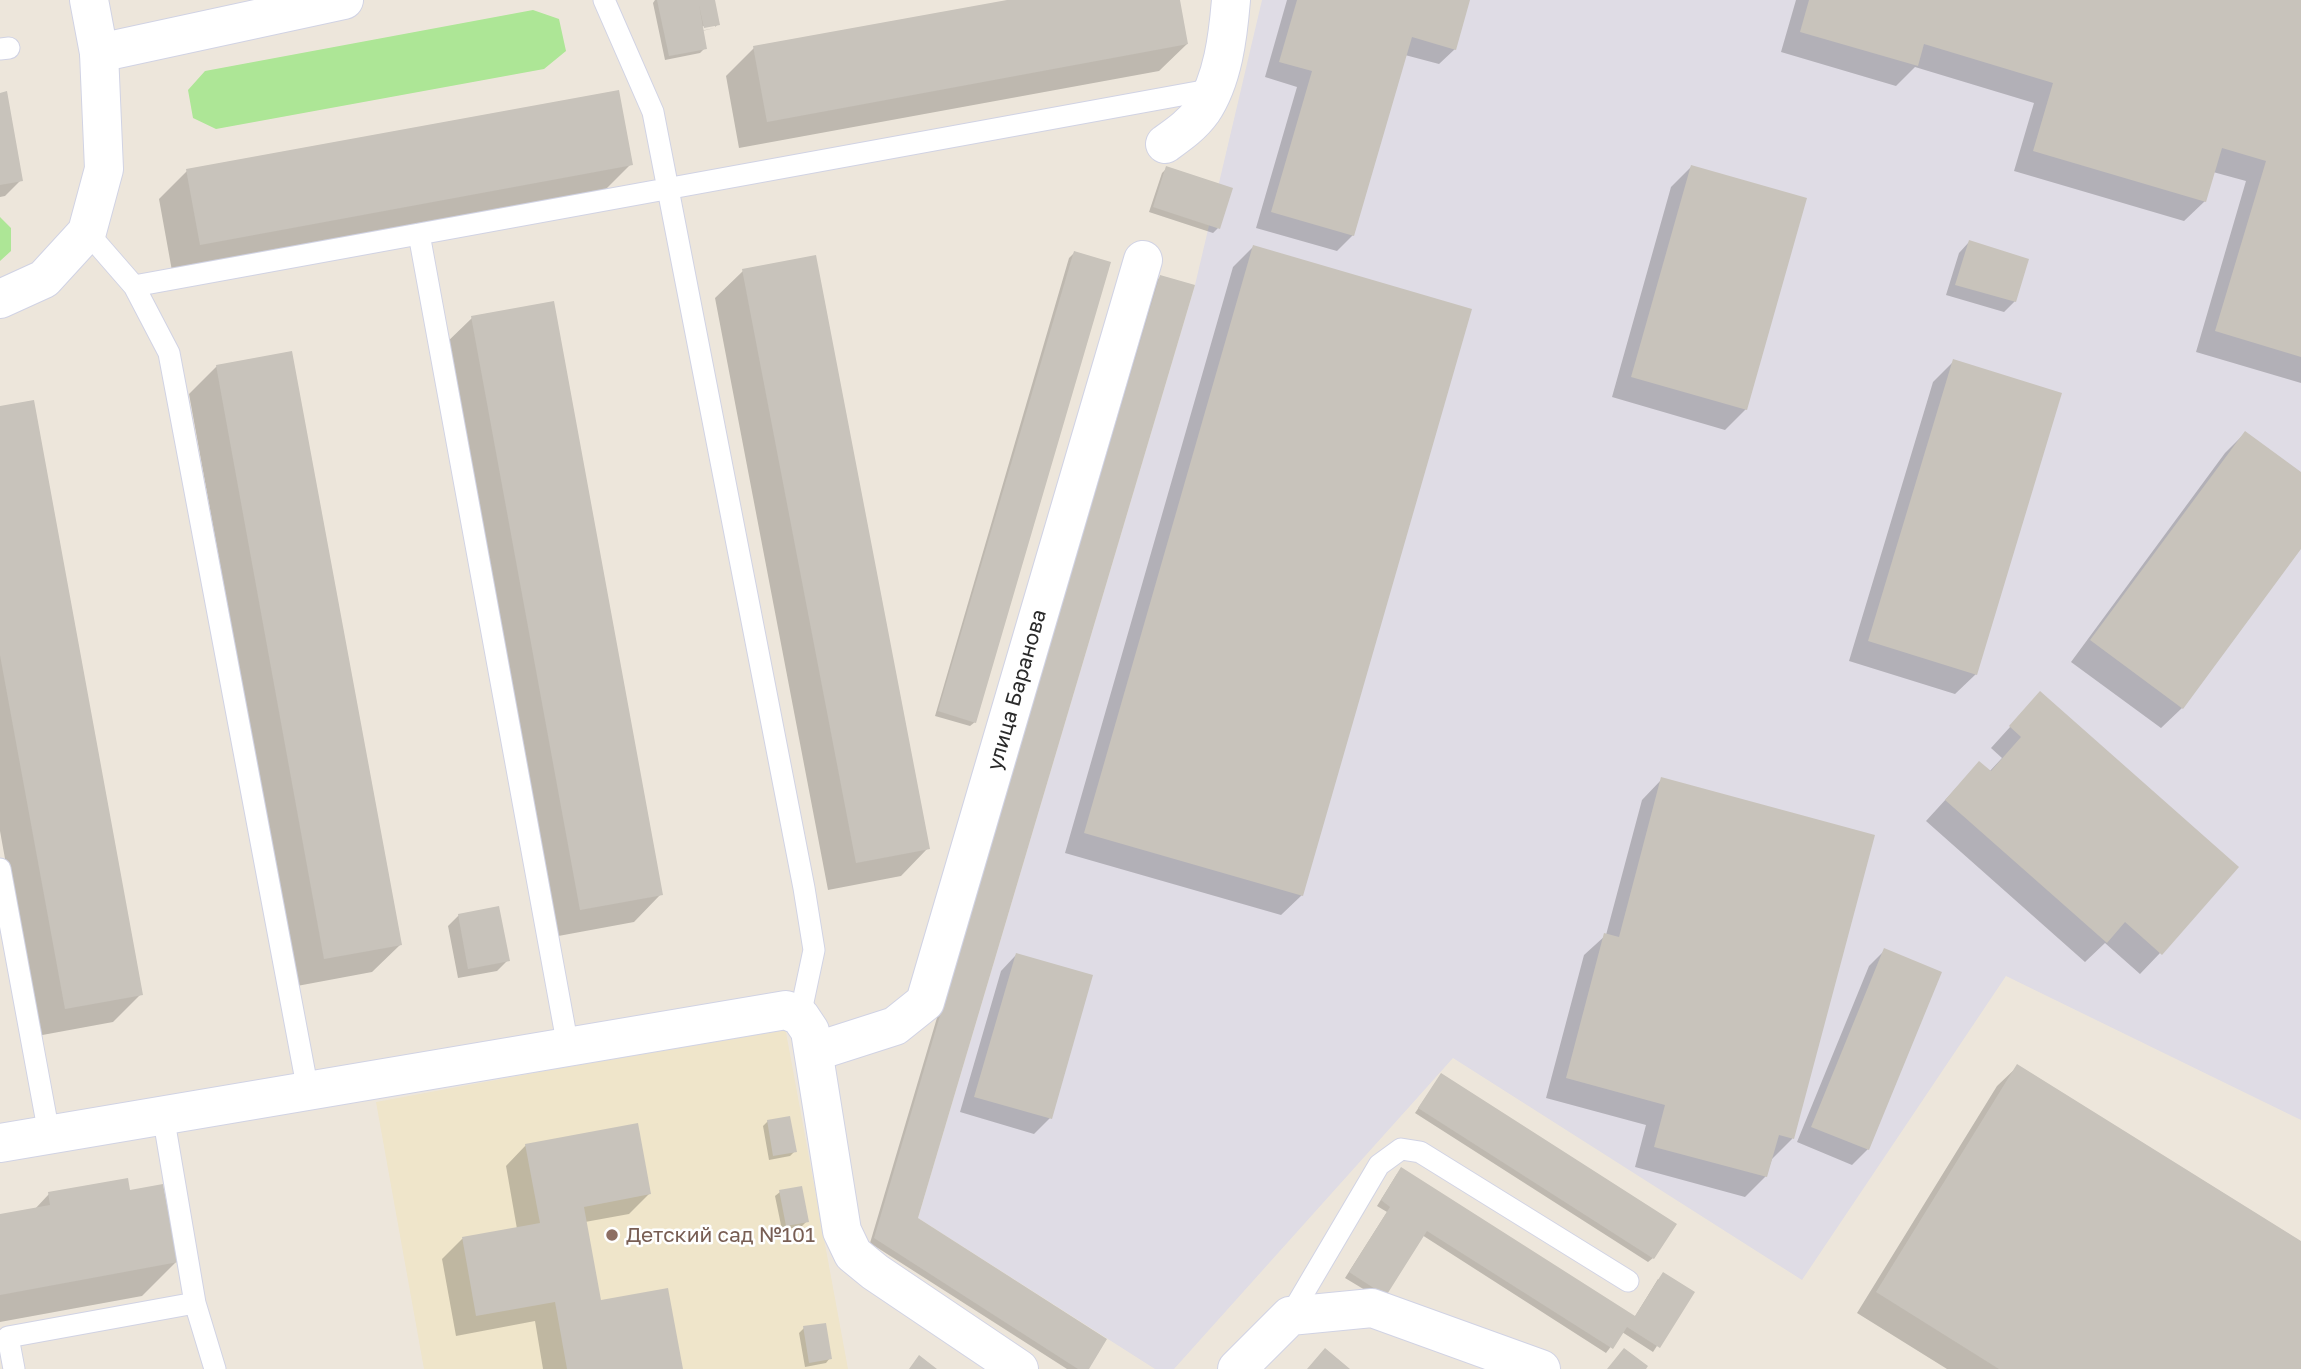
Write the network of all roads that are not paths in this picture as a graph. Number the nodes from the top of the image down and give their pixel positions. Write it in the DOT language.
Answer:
graph roads {
  1 [pos="89,0"];
  2 [pos="344,0"];
  3 [pos="604,0"];
  4 [pos="1231,0"];
  5 [pos="99,52"];
  6 [pos="1213,89"];
  7 [pos="1165,144"];
  8 [pos="668,188"];
  9 [pos="87,232"];
  10 [pos="419,234"];
  11 [pos="1143,260"];
  12 [pos="134,286"];
  13 [pos="0,299"];
  14 [pos="0,869"];
  15 [pos="800,1016"];
  16 [pos="568,1047"];
  17 [pos="814,1052"];
  18 [pos="309,1091"];
  19 [pos="163,1115"];
  20 [pos="48,1134"];
  21 [pos="0,1143"];
  22 [pos="1628,1281"];
  23 [pos="195,1303"];
  24 [pos="1290,1316"];
  25 [pos="14,1369"];
  26 [pos="215,1369"];
  27 [pos="1019,1369"];
  28 [pos="1237,1369"];
  29 [pos="1541,1369"];
  1 -- 5 [label="street"];
  2 -- 5 [label="street"];
  3 -- 8 [label="lane"];
  4 -- 6 [label="street"];
  5 -- 9 [label="street"];
  6 -- 7 [label="street"];
  6 -- 8 [label="lane"];
  8 -- 10 [label="lane"];
  8 -- 15 [label="lane"];
  9 -- 12 [label="lane"];
  9 -- 13 [label="street"];
  10 -- 12 [label="lane"];
  10 -- 16 [label="lane"];
  11 -- 17 [label="street, улица Баранова"];
  12 -- 18 [label="lane"];
  14 -- 20 [label="lane"];
  15 -- 16 [label="street"];
  15 -- 17 [label="street"];
  16 -- 18 [label="street"];
  17 -- 27 [label="street"];
  18 -- 19 [label="street"];
  19 -- 20 [label="street"];
  19 -- 23 [label="lane"];
  20 -- 21 [label="street"];
  22 -- 24 [label="lane"];
  23 -- 25 [label="lane"];
  23 -- 26 [label="lane"];
  24 -- 28 [label="street"];
  24 -- 29 [label="street"];
}
